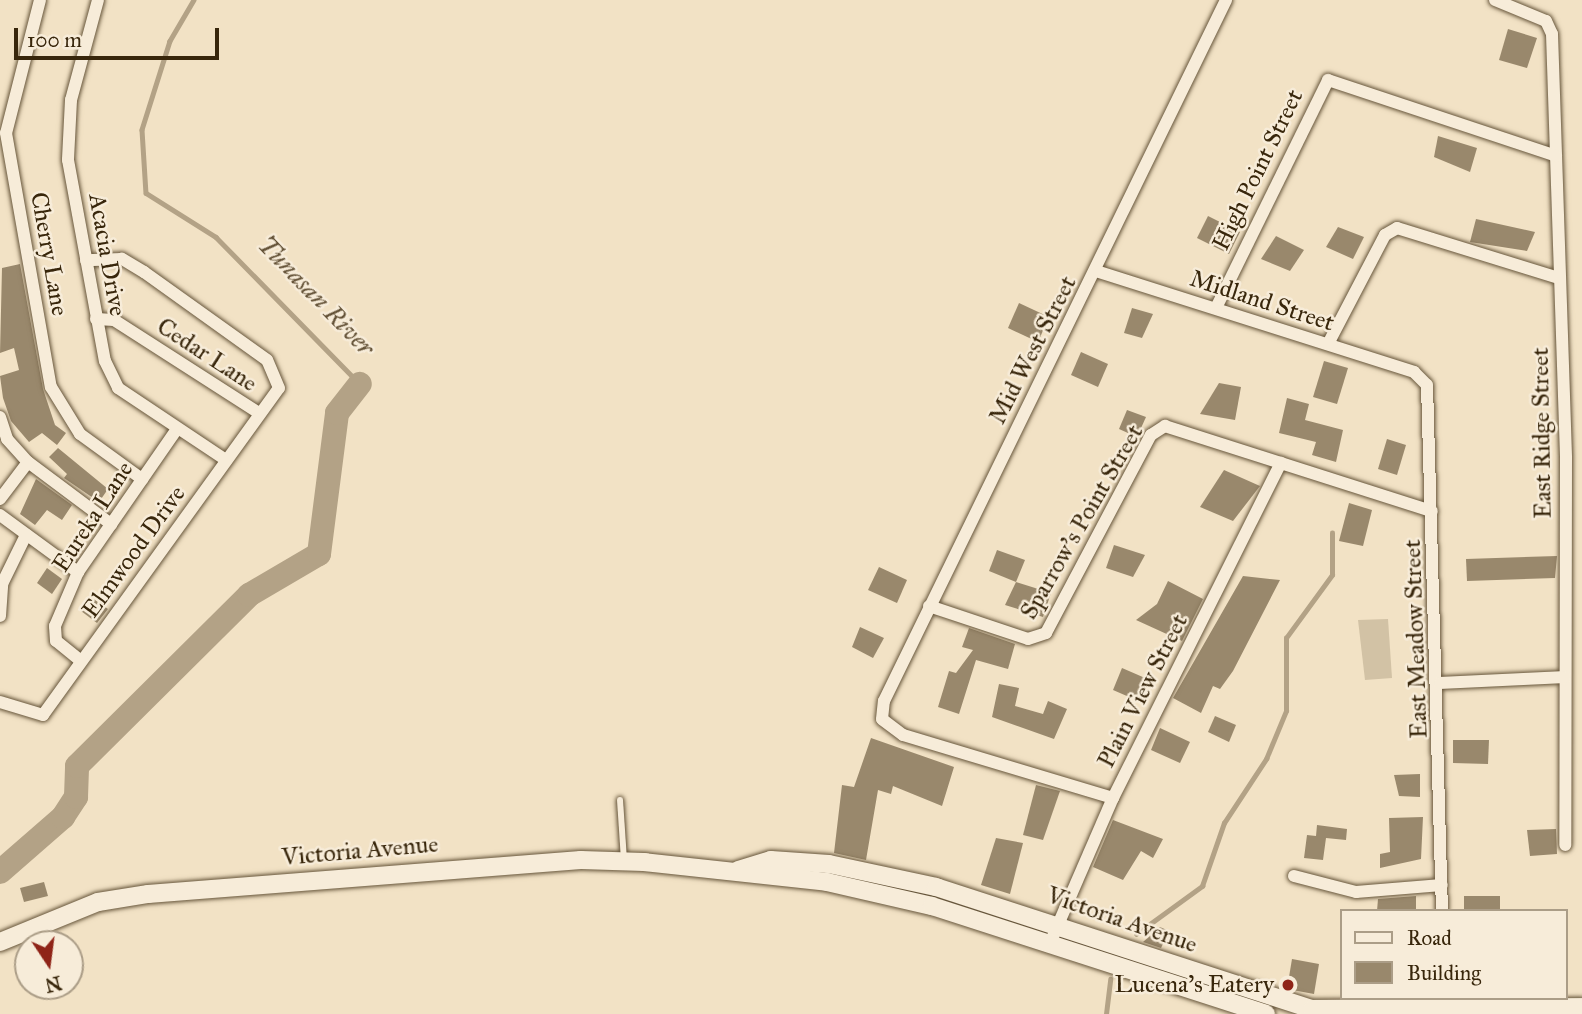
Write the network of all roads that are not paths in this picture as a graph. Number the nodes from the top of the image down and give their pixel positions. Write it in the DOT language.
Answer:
graph roads {
  1 [pos="40,0"];
  2 [pos="98,0"];
  3 [pos="1226,0"];
  4 [pos="1499,1"];
  5 [pos="3,134"];
  6 [pos="1556,156"];
  7 [pos="86,260"];
  8 [pos="1096,271"];
  9 [pos="1559,278"];
  10 [pos="1216,308"];
  11 [pos="96,320"];
  12 [pos="1328,344"];
  13 [pos="1414,372"];
  14 [pos="256,411"];
  15 [pos="0,417"];
  16 [pos="177,429"];
  17 [pos="226,460"];
  18 [pos="27,462"];
  19 [pos="1281,463"];
  20 [pos="142,479"];
  21 [pos="0,499"];
  22 [pos="1432,511"];
  23 [pos="0,515"];
  24 [pos="111,524"];
  25 [pos="26,535"];
  26 [pos="78,572"];
  27 [pos="929,606"];
  28 [pos="0,616"];
  29 [pos="81,661"];
  30 [pos="1565,677"];
  31 [pos="1440,683"];
  32 [pos="0,702"];
  33 [pos="1113,798"];
  34 [pos="620,800"];
  35 [pos="1565,845"];
  36 [pos="624,862"];
  37 [pos="828,873"];
  38 [pos="1294,876"];
  39 [pos="1442,885"];
  40 [pos="1442,909"];
  41 [pos="1057,923"];
  42 [pos="1051,941"];
  43 [pos="0,942"];
  44 [pos="1582,1007"];
  45 [pos="1444,1008"];
  46 [pos="1312,1011"];
  47 [pos="1425,1012"];
  48 [pos="1266,1014"];
  1 -- 5 [label="street, Cherry Lane"];
  2 -- 7 [label="street, Acacia Drive"];
  3 -- 8 [label="street, Mid West Street"];
  4 -- 6 [label="street, East Ridge Street"];
  5 -- 20 [label="street, Cherry Lane"];
  6 -- 9 [label="street, East Ridge Street"];
  6 -- 10 [label="street, High Point Street"];
  7 -- 11 [label="street, Acacia Drive"];
  7 -- 14 [label="street, Elmwood Drive"];
  8 -- 10 [label="street, Midland Street"];
  8 -- 27 [label="street, Mid West Street"];
  9 -- 12 [label="street"];
  9 -- 30 [label="street, East Ridge Street"];
  10 -- 12 [label="street, Midland Street"];
  11 -- 14 [label="street, Cedar Lane"];
  11 -- 16 [label="street, Acacia Drive"];
  12 -- 13 [label="street, Midland Street"];
  13 -- 22 [label="street, East Meadow Street"];
  14 -- 17 [label="street, Elmwood Drive"];
  15 -- 18 [label="street"];
  16 -- 17 [label="street, Acacia Drive"];
  16 -- 20 [label="street, Eureka Lane"];
  17 -- 29 [label="street, Elmwood Drive"];
  18 -- 21 [label="street"];
  18 -- 24 [label="street"];
  19 -- 22 [label="street, Sparrow's Point Street"];
  19 -- 27 [label="street, Sparrow's Point Street"];
  19 -- 33 [label="street, Plain View Street"];
  20 -- 24 [label="street, Eureka Lane"];
  22 -- 31 [label="street, East Meadow Street"];
  23 -- 25 [label="street"];
  24 -- 26 [label="street, Eureka Lane"];
  25 -- 26 [label="street"];
  25 -- 28 [label="street"];
  26 -- 29 [label="street, Eureka Lane"];
  27 -- 33 [label="street, Mid West Street"];
  29 -- 32 [label="street, Elmwood Drive"];
  30 -- 31 [label="street"];
  30 -- 35 [label="street, East Ridge Street"];
  31 -- 39 [label="street, East Meadow Street"];
  33 -- 41 [label="street, Plain View Street"];
  34 -- 36 [label="lane"];
  36 -- 37 [label="main road, Victoria Avenue"];
  36 -- 43 [label="main road, Victoria Avenue"];
  37 -- 41 [label="main road, Victoria Avenue"];
  37 -- 42 [label="main road, Victoria Avenue"];
  38 -- 39 [label="street"];
  39 -- 40 [label="street, East Meadow Street"];
  41 -- 42 [label="street, Plain View Street"];
  41 -- 46 [label="main road, Victoria Avenue"];
  42 -- 48 [label="main road, Victoria Avenue"];
  44 -- 45 [label="main road, Victoria Avenue"];
  45 -- 47 [label="main road, Victoria Avenue"];
  46 -- 47 [label="main road, Victoria Avenue"];
}
